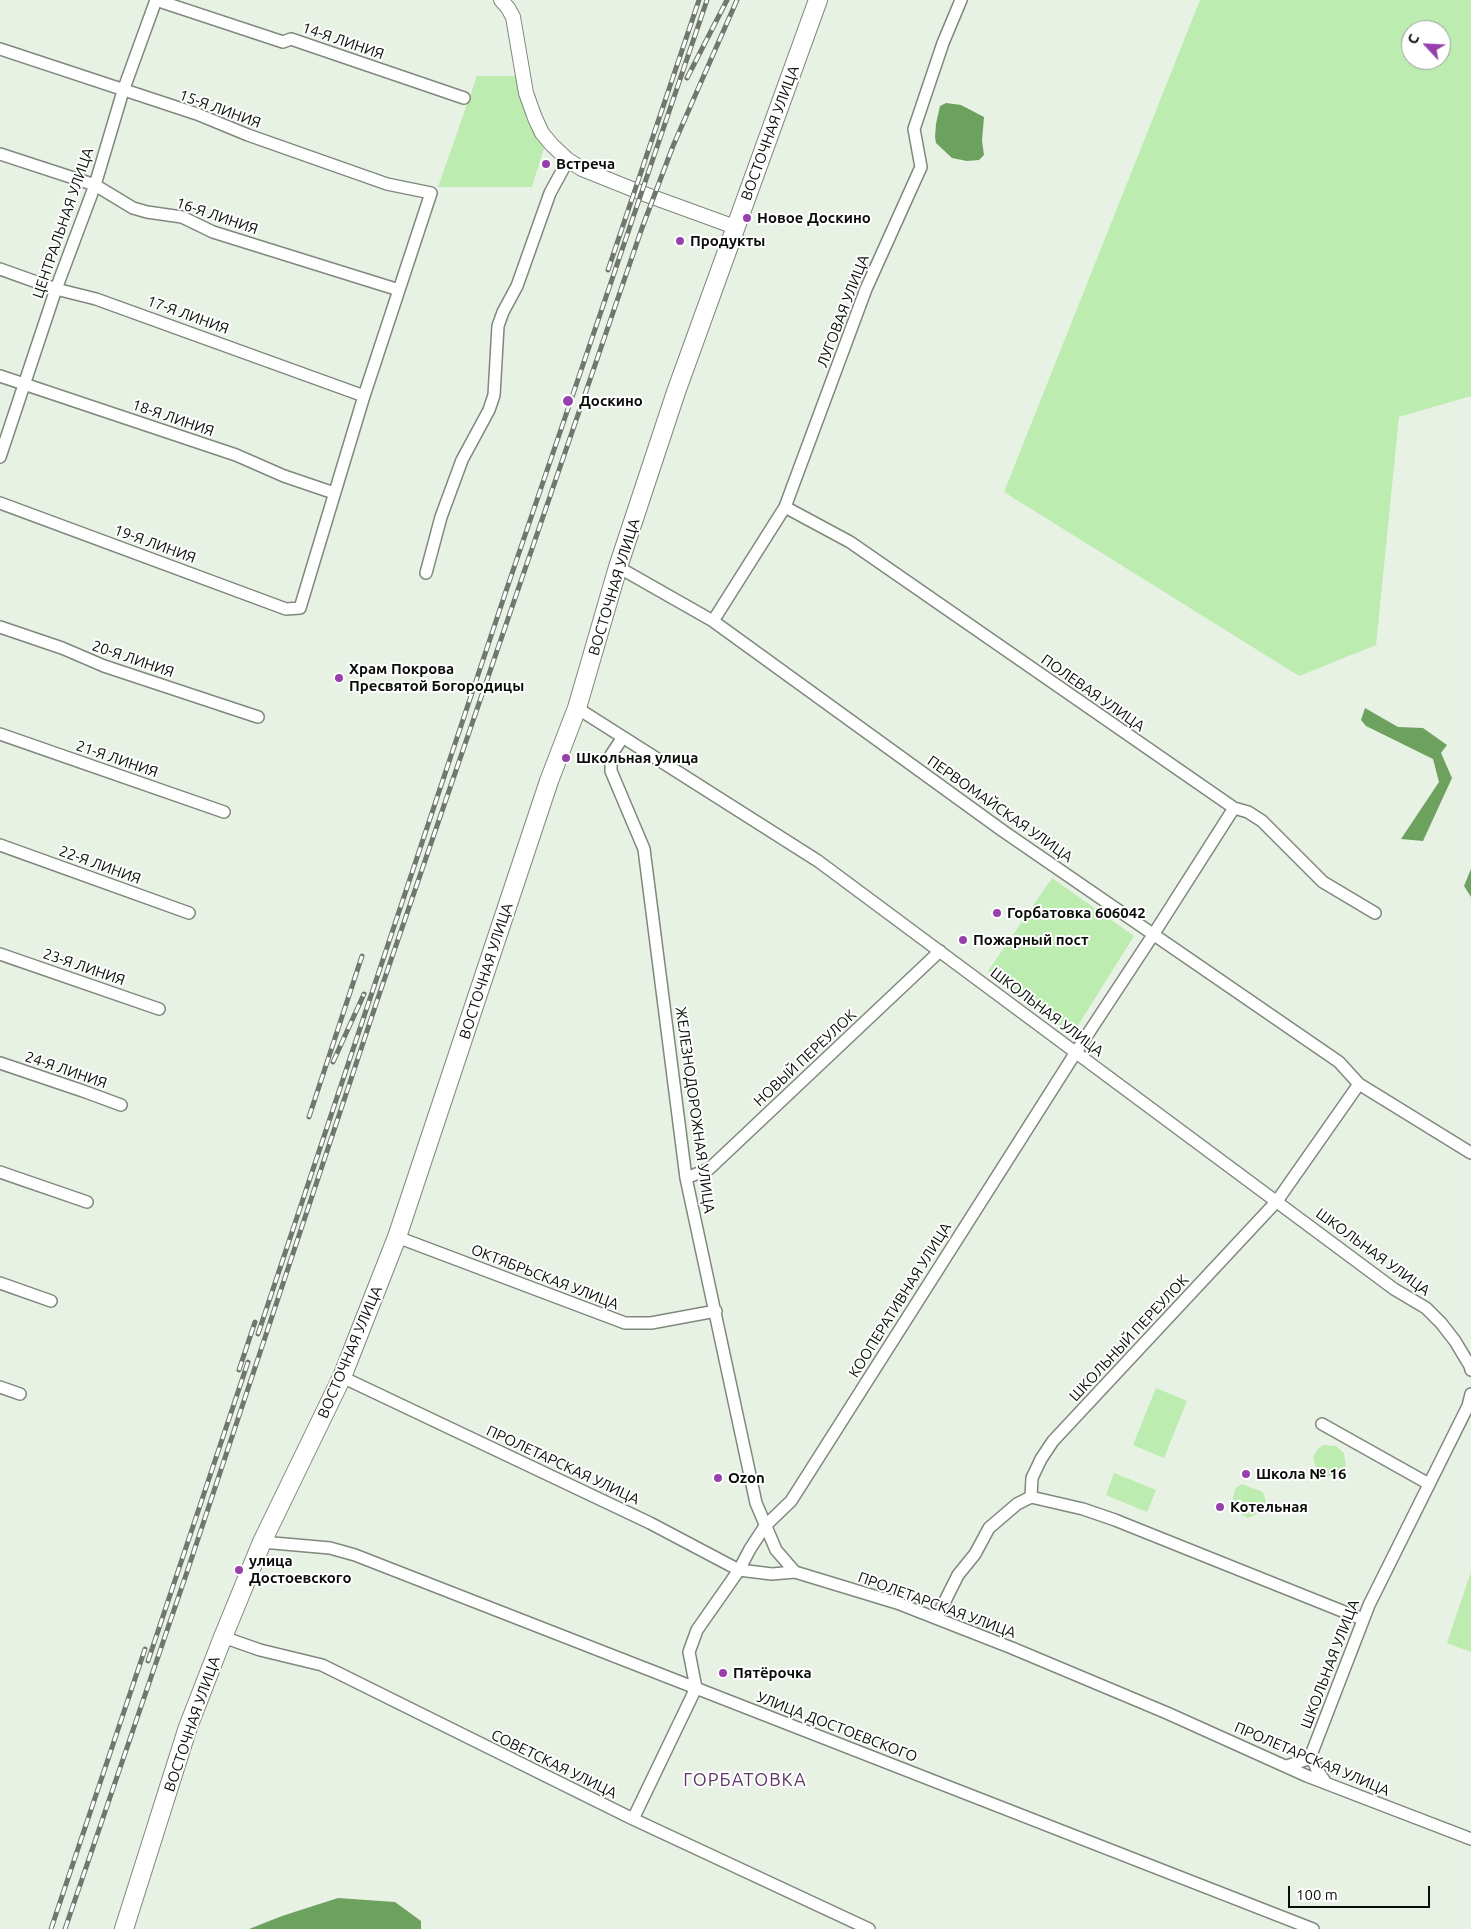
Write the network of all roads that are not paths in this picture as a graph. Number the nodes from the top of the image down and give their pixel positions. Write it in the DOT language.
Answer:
graph roads {
  1 [pos="156,0"];
  2 [pos="502,0"];
  3 [pos="818,0"];
  4 [pos="961,0"];
  5 [pos="0,49"];
  6 [pos="123,91"];
  7 [pos="464,98"];
  8 [pos="0,154"];
  9 [pos="568,160"];
  10 [pos="95,185"];
  11 [pos="736,227"];
  12 [pos="0,269"];
  13 [pos="56,289"];
  14 [pos="399,290"];
  15 [pos="0,376"];
  16 [pos="24,383"];
  17 [pos="364,396"];
  18 [pos="0,457"];
  19 [pos="334,493"];
  20 [pos="0,503"];
  21 [pos="785,506"];
  22 [pos="618,567"];
  23 [pos="426,573"];
  24 [pos="713,621"];
  25 [pos="0,627"];
  26 [pos="578,708"];
  27 [pos="258,717"];
  28 [pos="0,734"];
  29 [pos="623,737"];
  30 [pos="1234,808"];
  31 [pos="224,812"];
  32 [pos="0,845"];
  33 [pos="189,913"];
  34 [pos="1375,913"];
  35 [pos="1153,935"];
  36 [pos="940,951"];
  37 [pos="0,954"];
  38 [pos="159,1009"];
  39 [pos="1076,1052"];
  40 [pos="0,1063"];
  41 [pos="1359,1084"];
  42 [pos="121,1106"];
  43 [pos="1471,1153"];
  44 [pos="0,1172"];
  45 [pos="686,1178"];
  46 [pos="1277,1201"];
  47 [pos="87,1202"];
  48 [pos="397,1237"];
  49 [pos="0,1283"];
  50 [pos="51,1301"];
  51 [pos="716,1311"];
  52 [pos="1471,1370"];
  53 [pos="342,1377"];
  54 [pos="0,1387"];
  55 [pos="20,1394"];
  56 [pos="1471,1394"];
  57 [pos="1322,1424"];
  58 [pos="1430,1484"];
  59 [pos="1031,1497"];
  60 [pos="765,1526"];
  61 [pos="262,1542"];
  62 [pos="739,1570"];
  63 [pos="795,1572"];
  64 [pos="937,1618"];
  65 [pos="1362,1619"];
  66 [pos="223,1637"];
  67 [pos="696,1688"];
  68 [pos="1311,1755"];
  69 [pos="1287,1766"];
  70 [pos="1326,1783"];
  71 [pos="633,1819"];
  72 [pos="1471,1839"];
  73 [pos="124,1929"];
  74 [pos="869,1929"];
  75 [pos="1313,1929"];
  1 -- 6 [label="street, ЦЕНТРАЛЬНАЯ УЛИЦА"];
  1 -- 7 [label="street, 14-Я ЛИНИЯ"];
  2 -- 9 [label="street"];
  3 -- 11 [label="main road, ВОСТОЧНАЯ УЛИЦА"];
  4 -- 21 [label="street, ЛУГОВАЯ УЛИЦА"];
  5 -- 6 [label="street, 15-Я ЛИНИЯ"];
  6 -- 10 [label="street, ЦЕНТРАЛЬНАЯ УЛИЦА"];
  6 -- 14 [label="street, 15-Я ЛИНИЯ"];
  8 -- 10 [label="street, 16-Я ЛИНИЯ"];
  9 -- 11 [label="street"];
  9 -- 23 [label="street"];
  10 -- 13 [label="street, ЦЕНТРАЛЬНАЯ УЛИЦА"];
  10 -- 14 [label="street, 16-Я ЛИНИЯ"];
  11 -- 22 [label="main road, ВОСТОЧНАЯ УЛИЦА"];
  12 -- 13 [label="street, 17-Я ЛИНИЯ"];
  13 -- 16 [label="street, ЦЕНТРАЛЬНАЯ УЛИЦА"];
  13 -- 17 [label="street, 17-Я ЛИНИЯ"];
  14 -- 17 [label="street"];
  15 -- 16 [label="street, 18-Я ЛИНИЯ"];
  16 -- 18 [label="street, ЦЕНТРАЛЬНАЯ УЛИЦА"];
  16 -- 19 [label="street, 18-Я ЛИНИЯ"];
  17 -- 19 [label="street"];
  19 -- 20 [label="street, 19-Я ЛИНИЯ"];
  21 -- 24 [label="street, ЛУГОВАЯ УЛИЦА"];
  21 -- 30 [label="street, ПОЛЕВАЯ УЛИЦА"];
  22 -- 24 [label="street, ПЕРВОМАЙСКАЯ УЛИЦА"];
  22 -- 26 [label="main road, ВОСТОЧНАЯ УЛИЦА"];
  24 -- 35 [label="street, ПЕРВОМАЙСКАЯ УЛИЦА"];
  25 -- 27 [label="street, 20-Я ЛИНИЯ"];
  26 -- 29 [label="street, ШКОЛЬНАЯ УЛИЦА"];
  26 -- 48 [label="main road, ВОСТОЧНАЯ УЛИЦА"];
  28 -- 31 [label="street, 21-Я ЛИНИЯ"];
  29 -- 36 [label="street, ШКОЛЬНАЯ УЛИЦА"];
  29 -- 45 [label="street, ЖЕЛЕЗНОДОРОЖНАЯ УЛИЦА"];
  30 -- 34 [label="street, ПОЛЕВАЯ УЛИЦА"];
  30 -- 35 [label="street, КООПЕРАТИВНАЯ УЛИЦА"];
  32 -- 33 [label="street, 22-Я ЛИНИЯ"];
  35 -- 39 [label="street, КООПЕРАТИВНАЯ УЛИЦА"];
  35 -- 41 [label="street, ПЕРВОМАЙСКАЯ УЛИЦА"];
  36 -- 39 [label="street, ШКОЛЬНАЯ УЛИЦА"];
  36 -- 45 [label="street, НОВЫЙ ПЕРЕУЛОК"];
  37 -- 38 [label="street, 23-Я ЛИНИЯ"];
  39 -- 46 [label="street, ШКОЛЬНАЯ УЛИЦА"];
  39 -- 60 [label="street, КООПЕРАТИВНАЯ УЛИЦА"];
  40 -- 42 [label="street, 24-Я ЛИНИЯ"];
  41 -- 43 [label="street, ПЕРВОМАЙСКАЯ УЛИЦА"];
  41 -- 46 [label="street, ШКОЛЬНЫЙ ПЕРЕУЛОК"];
  44 -- 47 [label="street"];
  45 -- 51 [label="street, ЖЕЛЕЗНОДОРОЖНАЯ УЛИЦА"];
  46 -- 52 [label="street, ШКОЛЬНАЯ УЛИЦА"];
  46 -- 59 [label="street, ШКОЛЬНЫЙ ПЕРЕУЛОК"];
  48 -- 51 [label="street, ОКТЯБРЬСКАЯ УЛИЦА"];
  48 -- 53 [label="main road, ВОСТОЧНАЯ УЛИЦА"];
  49 -- 50 [label="street"];
  51 -- 60 [label="street, ЖЕЛЕЗНОДОРОЖНАЯ УЛИЦА"];
  53 -- 61 [label="main road, ВОСТОЧНАЯ УЛИЦА"];
  53 -- 62 [label="street, ПРОЛЕТАРСКАЯ УЛИЦА"];
  54 -- 55 [label="street"];
  56 -- 58 [label="street, ШКОЛЬНАЯ УЛИЦА"];
  57 -- 58 [label="street"];
  58 -- 65 [label="street, ШКОЛЬНАЯ УЛИЦА"];
  59 -- 64 [label="street"];
  59 -- 65 [label="street"];
  60 -- 62 [label="street, КООПЕРАТИВНАЯ УЛИЦА"];
  60 -- 63 [label="street, ЖЕЛЕЗНОДОРОЖНАЯ УЛИЦА"];
  61 -- 66 [label="main road, ВОСТОЧНАЯ УЛИЦА"];
  61 -- 67 [label="street, УЛИЦА ДОСТОЕВСКОГО"];
  62 -- 63 [label="street, ПРОЛЕТАРСКАЯ УЛИЦА"];
  62 -- 67 [label="street, КООПЕРАТИВНАЯ УЛИЦА"];
  63 -- 64 [label="street, ПРОЛЕТАРСКАЯ УЛИЦА"];
  64 -- 69 [label="street, ПРОЛЕТАРСКАЯ УЛИЦА"];
  65 -- 68 [label="street, ШКОЛЬНАЯ УЛИЦА"];
  66 -- 71 [label="street, СОВЕТСКАЯ УЛИЦА"];
  66 -- 73 [label="main road, ВОСТОЧНАЯ УЛИЦА"];
  67 -- 71 [label="street"];
  67 -- 75 [label="street, УЛИЦА ДОСТОЕВСКОГО"];
  68 -- 69 [label="street"];
  68 -- 70 [label="street"];
  69 -- 70 [label="street, ПРОЛЕТАРСКАЯ УЛИЦА"];
  70 -- 72 [label="street, ПРОЛЕТАРСКАЯ УЛИЦА"];
  71 -- 74 [label="street, СОВЕТСКАЯ УЛИЦА"];
}
